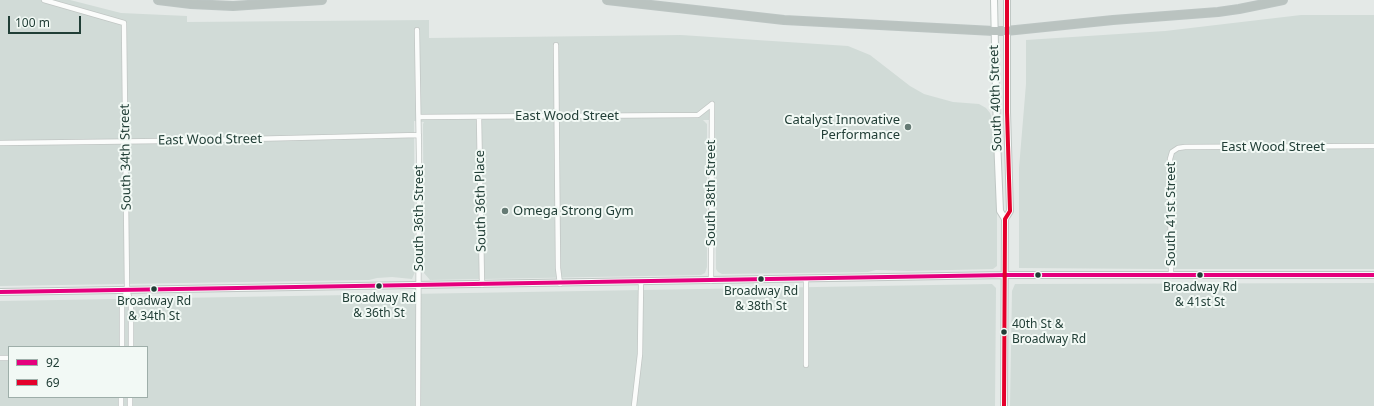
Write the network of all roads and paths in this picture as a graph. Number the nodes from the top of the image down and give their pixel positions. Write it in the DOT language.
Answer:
graph roads {
  1 [pos="44,0"];
  2 [pos="158,0"];
  3 [pos="322,0"];
  4 [pos="607,0"];
  5 [pos="994,0"];
  6 [pos="1007,0"];
  7 [pos="1282,0"];
  8 [pos="417,30"];
  9 [pos="994,31"];
  10 [pos="1006,31"];
  11 [pos="556,45"];
  12 [pos="712,104"];
  13 [pos="556,116"];
  14 [pos="419,117"];
  15 [pos="479,117"];
  16 [pos="419,135"];
  17 [pos="125,142"];
  18 [pos="0,143"];
  19 [pos="1374,146"];
  20 [pos="1172,152"];
  21 [pos="1005,219"];
  22 [pos="1006,275"];
  23 [pos="1374,275"];
  24 [pos="1171,276"];
  25 [pos="806,279"];
  26 [pos="711,281"];
  27 [pos="640,282"];
  28 [pos="560,284"];
  29 [pos="482,285"];
  30 [pos="419,286"];
  31 [pos="127,290"];
  32 [pos="0,292"];
  33 [pos="122,346"];
  34 [pos="131,346"];
  35 [pos="806,365"];
  36 [pos="418,406"];
  37 [pos="634,406"];
  38 [pos="1004,406"];
  1 -- 17 [label="street, South 34th Street"];
  2 -- 3 [label="highway"];
  4 -- 9 [label="highway"];
  5 -- 9 [label="main road, South 40th Street"];
  6 -- 10 [label="main road, South 40th Street"];
  7 -- 10 [label="highway"];
  8 -- 14 [label="street, South 36th Street"];
  9 -- 10 [label="highway"];
  9 -- 21 [label="main road, South 40th Street"];
  10 -- 21 [label="main road, South 40th Street"];
  11 -- 13 [label="street"];
  12 -- 13 [label="street, East Wood Street"];
  12 -- 26 [label="street, South 38th Street"];
  13 -- 15 [label="street, East Wood Street"];
  13 -- 28 [label="street"];
  14 -- 15 [label="street, East Wood Street"];
  14 -- 16 [label="street, South 36th Street"];
  15 -- 29 [label="street, South 36th Place"];
  16 -- 17 [label="street, East Wood Street"];
  16 -- 30 [label="street, South 36th Street"];
  17 -- 18 [label="street, East Wood Street"];
  17 -- 31 [label="street, South 34th Street"];
  19 -- 20 [label="street, East Wood Street"];
  20 -- 24 [label="street, South 41st Street"];
  21 -- 22 [label="main road, South 40th Street"];
  22 -- 24 [label="main road"];
  22 -- 25 [label="main road"];
  22 -- 38 [label="main road, South 40th Street"];
  23 -- 24 [label="main road"];
  25 -- 26 [label="main road"];
  25 -- 35 [label="street"];
  26 -- 27 [label="main road"];
  27 -- 28 [label="main road"];
  27 -- 37 [label="street"];
  28 -- 29 [label="main road"];
  29 -- 30 [label="main road"];
  30 -- 31 [label="main road"];
  30 -- 36 [label="street, South 36th Street"];
  31 -- 32 [label="main road"];
  31 -- 33 [label="street, South 34th Street"];
  31 -- 34 [label="street, South 34th Street"];
}
